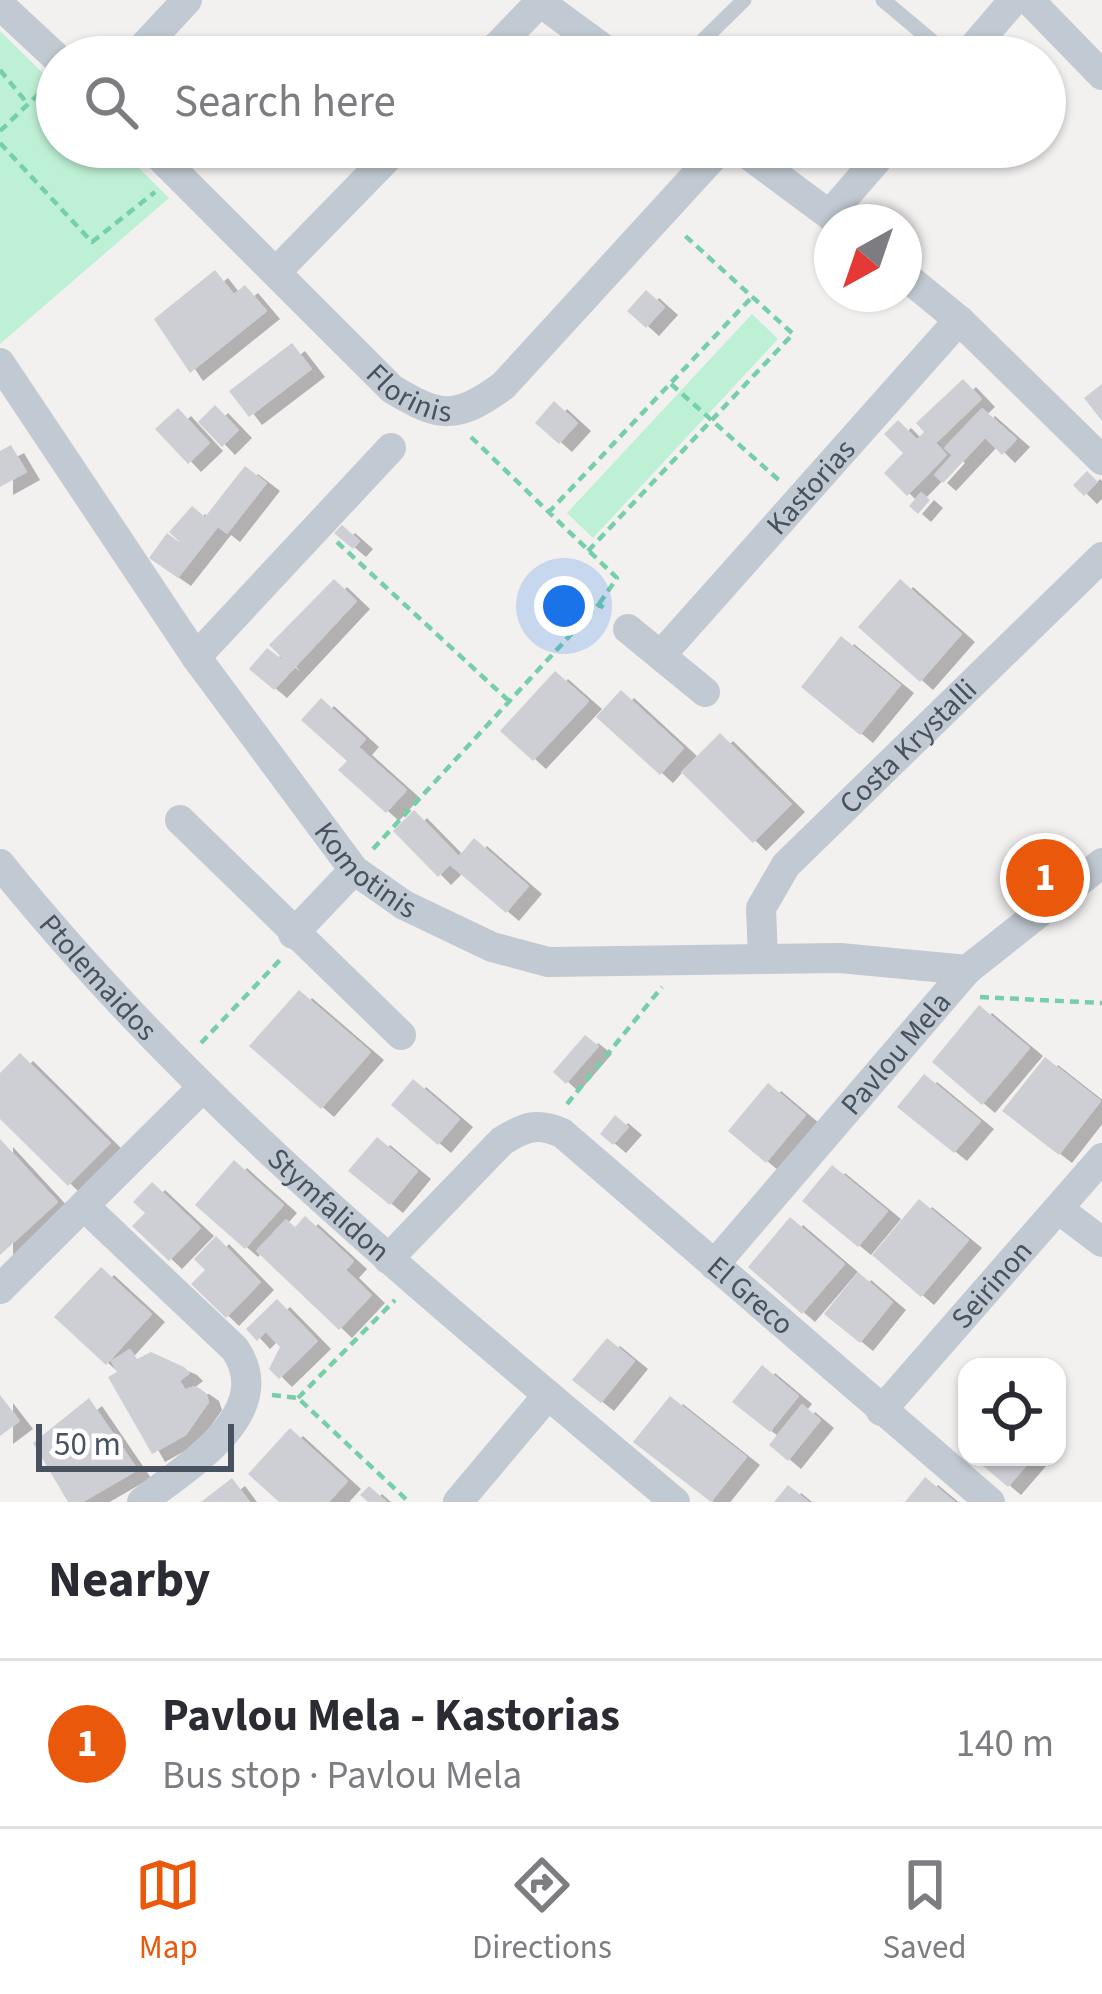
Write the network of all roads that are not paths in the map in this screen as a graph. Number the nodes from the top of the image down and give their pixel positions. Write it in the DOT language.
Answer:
graph roads {
  1 [pos="187,0"];
  2 [pos="744,0"];
  3 [pos="883,0"];
  4 [pos="1014,0"];
  5 [pos="1029,0"];
  6 [pos="539,1"];
  7 [pos="0,4"];
  8 [pos="154,36"];
  9 [pos="506,36"];
  10 [pos="586,36"];
  11 [pos="707,36"];
  12 [pos="927,36"];
  13 [pos="983,36"];
  14 [pos="1064,36"];
  15 [pos="36,38"];
  16 [pos="1066,38"];
  17 [pos="1102,75"];
  18 [pos="171,168"];
  19 [pos="378,168"];
  20 [pos="704,168"];
  21 [pos="767,168"];
  22 [pos="872,168"];
  23 [pos="816,204"];
  24 [pos="845,204"];
  25 [pos="276,272"];
  26 [pos="922,290"];
  27 [pos="959,320"];
  28 [pos="0,362"];
  29 [pos="391,448"];
  30 [pos="1102,460"];
  31 [pos="1102,557"];
  32 [pos="628,629"];
  33 [pos="661,655"];
  34 [pos="196,657"];
  35 [pos="705,692"];
  36 [pos="180,820"];
  37 [pos="1102,862"];
  38 [pos="0,864"];
  39 [pos="354,870"];
  40 [pos="296,937"];
  41 [pos="763,958"];
  42 [pos="968,970"];
  43 [pos="401,1034"];
  44 [pos="202,1088"];
  45 [pos="1102,1158"];
  46 [pos="86,1208"];
  47 [pos="1061,1211"];
  48 [pos="1102,1242"];
  49 [pos="388,1259"];
  50 [pos="714,1265"];
  51 [pos="0,1289"];
  52 [pos="548,1395"];
  53 [pos="881,1411"];
  54 [pos="142,1502"];
  55 [pos="458,1502"];
  56 [pos="675,1502"];
  57 [pos="990,1502"];
  1 -- 8 [label="street"];
  2 -- 11 [label="lane"];
  3 -- 12 [label="lane"];
  4 -- 13 [label="street"];
  5 -- 14 [label="street"];
  6 -- 9 [label="street"];
  6 -- 10 [label="street"];
  7 -- 15 [label="street"];
  16 -- 17 [label="street"];
  18 -- 25 [label="street, Florinis"];
  19 -- 25 [label="street"];
  20 -- 25 [label="street, Florinis"];
  21 -- 23 [label="street"];
  22 -- 24 [label="street"];
  26 -- 27 [label="street"];
  27 -- 30 [label="street"];
  27 -- 33 [label="street, Kastorias"];
  28 -- 34 [label="street, Komotinis"];
  29 -- 34 [label="street"];
  31 -- 41 [label="street, Costa Krystalli"];
  32 -- 33 [label="street"];
  33 -- 35 [label="street"];
  34 -- 39 [label="street, Komotinis"];
  36 -- 40 [label="street"];
  37 -- 42 [label="street, Pavlou Mela"];
  38 -- 44 [label="street, Ptolemaidos"];
  39 -- 40 [label="street"];
  39 -- 41 [label="street, Komotinis"];
  40 -- 43 [label="street"];
  41 -- 42 [label="street, Komotinis"];
  42 -- 50 [label="street, Pavlou Mela"];
  44 -- 46 [label="street"];
  44 -- 49 [label="street, Stymfalidon"];
  45 -- 47 [label="street, Seirinon"];
  46 -- 51 [label="street"];
  46 -- 54 [label="street"];
  47 -- 48 [label="street"];
  47 -- 53 [label="street, Seirinon"];
  49 -- 50 [label="street, El Greco"];
  49 -- 52 [label="street, Stymfalidon"];
  50 -- 53 [label="street, El Greco"];
  52 -- 55 [label="street"];
  52 -- 56 [label="street, Stymfalidon"];
  53 -- 57 [label="street, El Greco"];
}
